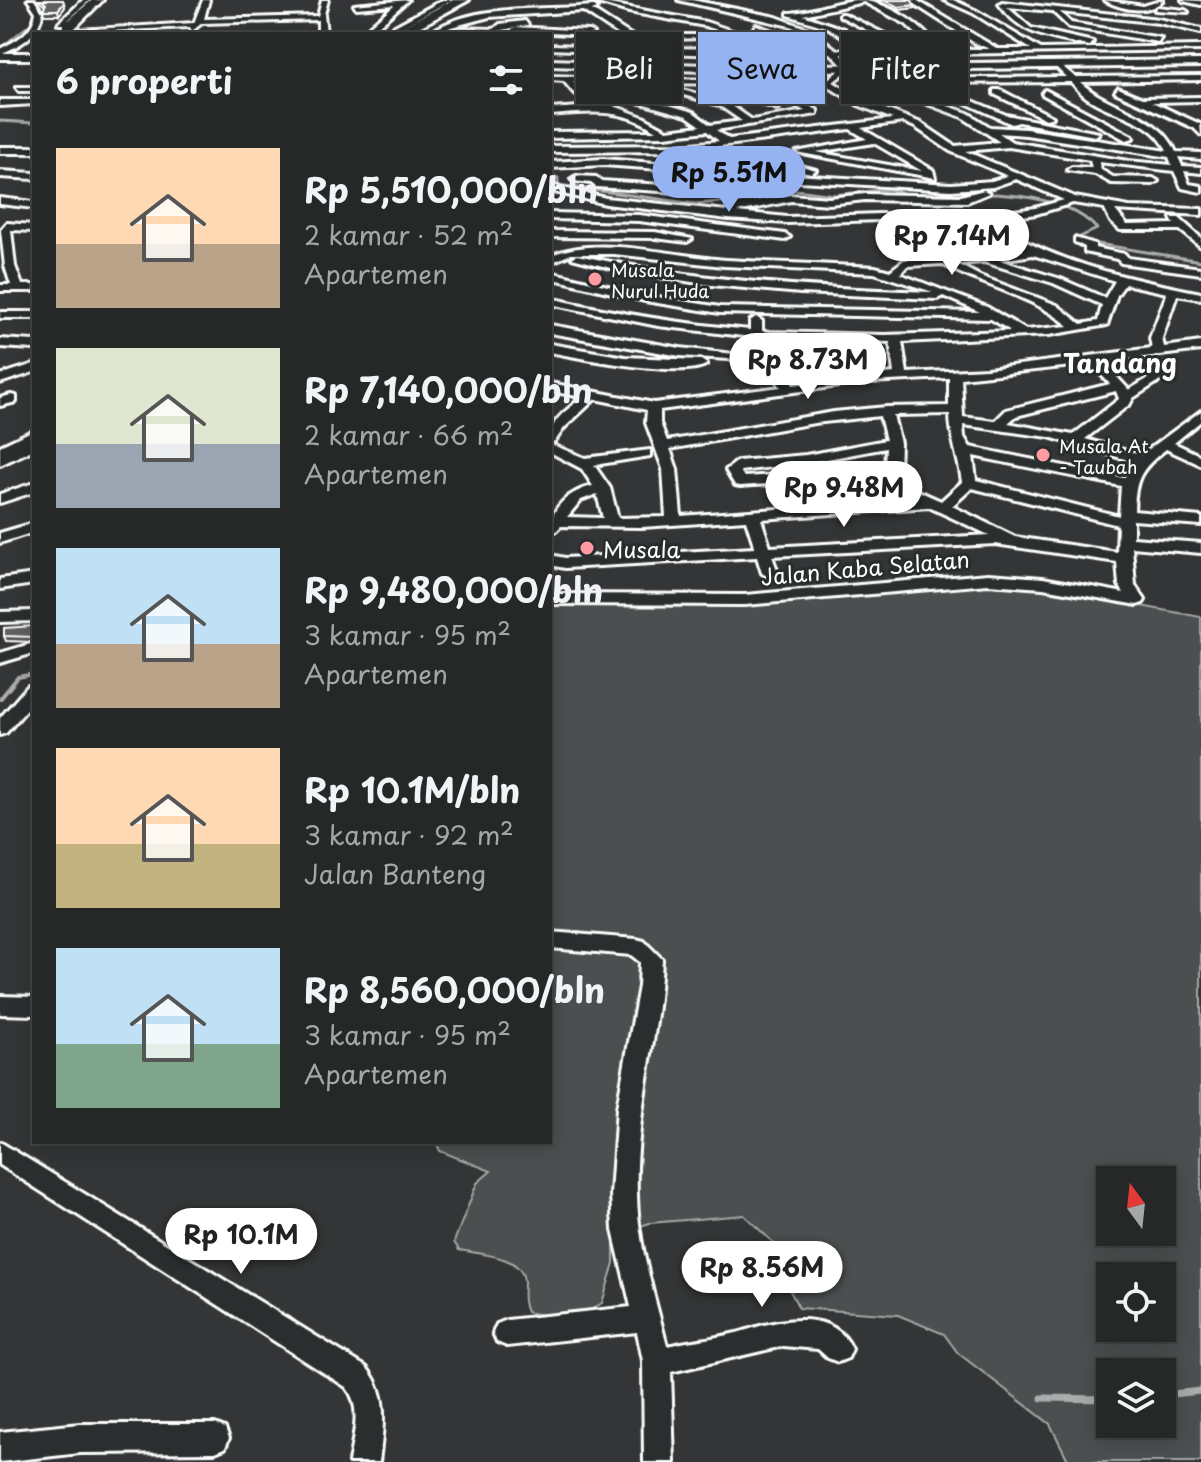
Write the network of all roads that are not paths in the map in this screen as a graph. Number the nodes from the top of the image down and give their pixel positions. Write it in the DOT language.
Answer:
graph roads {
  1 [pos="31,0"];
  2 [pos="206,0"];
  3 [pos="325,0"];
  4 [pos="448,0"];
  5 [pos="463,0"];
  6 [pos="475,0"];
  7 [pos="591,0"];
  8 [pos="681,0"];
  9 [pos="729,0"];
  10 [pos="865,0"];
  11 [pos="947,0"];
  12 [pos="978,0"];
  13 [pos="1107,0"];
  14 [pos="1185,0"];
  15 [pos="813,1"];
  16 [pos="403,2"];
  17 [pos="562,2"];
  18 [pos="1004,2"];
  19 [pos="695,3"];
  20 [pos="915,3"];
  21 [pos="956,3"];
  22 [pos="1087,3"];
  23 [pos="1201,3"];
  24 [pos="356,4"];
  25 [pos="893,4"];
  26 [pos="1098,4"];
  27 [pos="1024,5"];
  28 [pos="1121,5"];
  29 [pos="607,6"];
  30 [pos="879,6"];
  31 [pos="783,7"];
  32 [pos="1054,7"];
  33 [pos="1154,7"];
  34 [pos="675,8"];
  35 [pos="278,9"];
  36 [pos="581,9"];
  37 [pos="393,10"];
  38 [pos="1201,11"];
  39 [pos="78,14"];
  40 [pos="499,14"];
  41 [pos="658,14"];
  42 [pos="1187,14"];
  43 [pos="796,15"];
  44 [pos="842,15"];
  45 [pos="717,17"];
  46 [pos="983,17"];
  47 [pos="643,18"];
  48 [pos="970,18"];
  49 [pos="270,19"];
  50 [pos="588,19"];
  51 [pos="946,19"];
  52 [pos="958,19"];
  53 [pos="772,20"];
  54 [pos="1141,20"];
  55 [pos="557,21"];
  56 [pos="567,21"];
  57 [pos="607,21"];
  58 [pos="817,21"];
  59 [pos="197,23"];
  60 [pos="322,26"];
  61 [pos="446,27"];
  62 [pos="719,28"];
  63 [pos="495,31"];
  64 [pos="1201,31"];
  65 [pos="190,32"];
  66 [pos="362,32"];
  67 [pos="388,32"];
  68 [pos="399,32"];
  69 [pos="412,32"];
  70 [pos="436,32"];
  71 [pos="580,32"];
  72 [pos="622,32"];
  73 [pos="668,32"];
  74 [pos="731,32"];
  75 [pos="769,32"];
  76 [pos="841,32"];
  77 [pos="877,32"];
  78 [pos="921,32"];
  79 [pos="1032,32"];
  80 [pos="682,33"];
  81 [pos="552,37"];
  82 [pos="1015,38"];
  83 [pos="552,39"];
  84 [pos="576,39"];
  85 [pos="1201,39"];
  86 [pos="576,40"];
  87 [pos="1075,41"];
  88 [pos="576,43"];
  89 [pos="1028,43"];
  90 [pos="552,47"];
  91 [pos="1184,47"];
  92 [pos="1142,48"];
  93 [pos="1201,48"];
  94 [pos="825,51"];
  95 [pos="833,51"];
  96 [pos="841,51"];
  97 [pos="968,51"];
  98 [pos="1127,51"];
  99 [pos="1004,52"];
  100 [pos="1040,52"];
  101 [pos="3,55"];
  102 [pos="32,55"];
  103 [pos="841,59"];
  104 [pos="552,62"];
  105 [pos="1149,62"];
  106 [pos="1201,62"];
  107 [pos="576,64"];
  108 [pos="968,65"];
  109 [pos="0,66"];
  110 [pos="968,66"];
  111 [pos="1020,66"];
  112 [pos="1059,66"];
  113 [pos="841,72"];
  114 [pos="552,78"];
  115 [pos="1201,78"];
  116 [pos="567,79"];
  117 [pos="576,79"];
  118 [pos="825,79"];
  119 [pos="968,81"];
  120 [pos="1074,81"];
  121 [pos="829,82"];
  122 [pos="19,89"];
  123 [pos="32,89"];
  124 [pos="1200,89"];
  125 [pos="841,90"];
  126 [pos="1118,90"];
  127 [pos="1083,91"];
  128 [pos="968,92"];
  129 [pos="971,92"];
  130 [pos="984,92"];
  131 [pos="997,92"];
  132 [pos="1037,92"];
  133 [pos="682,93"];
  134 [pos="1177,99"];
  135 [pos="1201,99"];
  136 [pos="968,100"];
  137 [pos="1138,100"];
  138 [pos="32,102"];
  139 [pos="0,103"];
  140 [pos="552,103"];
  141 [pos="655,104"];
  142 [pos="771,104"];
  143 [pos="786,104"];
  144 [pos="799,104"];
  145 [pos="868,104"];
  146 [pos="937,104"];
  147 [pos="777,106"];
  148 [pos="605,108"];
  149 [pos="563,111"];
  150 [pos="552,112"];
  151 [pos="735,112"];
  152 [pos="813,112"];
  153 [pos="636,116"];
  154 [pos="823,116"];
  155 [pos="1007,117"];
  156 [pos="833,119"];
  157 [pos="905,119"];
  158 [pos="610,120"];
  159 [pos="552,122"];
  160 [pos="567,122"];
  161 [pos="750,123"];
  162 [pos="851,127"];
  163 [pos="1067,127"];
  164 [pos="710,129"];
  165 [pos="1199,129"];
  166 [pos="988,130"];
  167 [pos="1026,132"];
  168 [pos="665,133"];
  169 [pos="552,135"];
  170 [pos="1129,138"];
  171 [pos="876,140"];
  172 [pos="727,142"];
  173 [pos="1168,143"];
  174 [pos="837,144"];
  175 [pos="1009,144"];
  176 [pos="1201,144"];
  177 [pos="32,149"];
  178 [pos="554,149"];
  179 [pos="953,149"];
  180 [pos="0,150"];
  181 [pos="682,150"];
  182 [pos="801,152"];
  183 [pos="1172,155"];
  184 [pos="899,156"];
  185 [pos="1201,156"];
  186 [pos="763,159"];
  187 [pos="1094,159"];
  188 [pos="552,165"];
  189 [pos="32,168"];
  190 [pos="666,169"];
  191 [pos="1072,170"];
  192 [pos="1201,170"];
  193 [pos="1097,171"];
  194 [pos="1179,173"];
  195 [pos="0,174"];
  196 [pos="22,176"];
  197 [pos="32,176"];
  198 [pos="1017,176"];
  199 [pos="937,177"];
  200 [pos="1201,177"];
  201 [pos="576,179"];
  202 [pos="861,181"];
  203 [pos="1153,181"];
  204 [pos="653,186"];
  205 [pos="951,187"];
  206 [pos="555,189"];
  207 [pos="1201,189"];
  208 [pos="977,191"];
  209 [pos="740,193"];
  210 [pos="1073,200"];
  211 [pos="0,201"];
  212 [pos="606,201"];
  213 [pos="945,201"];
  214 [pos="32,205"];
  215 [pos="563,207"];
  216 [pos="1108,207"];
  217 [pos="1164,211"];
  218 [pos="1201,212"];
  219 [pos="552,216"];
  220 [pos="728,216"];
  221 [pos="600,217"];
  222 [pos="980,220"];
  223 [pos="3,222"];
  224 [pos="954,222"];
  225 [pos="552,225"];
  226 [pos="1182,226"];
  227 [pos="1201,227"];
  228 [pos="32,228"];
  229 [pos="786,230"];
  230 [pos="552,234"];
  231 [pos="687,239"];
  232 [pos="1014,240"];
  233 [pos="1079,240"];
  234 [pos="552,242"];
  235 [pos="1201,244"];
  236 [pos="985,246"];
  237 [pos="778,247"];
  238 [pos="3,249"];
  239 [pos="1035,251"];
  240 [pos="566,252"];
  241 [pos="826,252"];
  242 [pos="552,259"];
  243 [pos="985,259"];
  244 [pos="942,260"];
  245 [pos="5,266"];
  246 [pos="771,266"];
  247 [pos="823,268"];
  248 [pos="1201,271"];
  249 [pos="894,274"];
  250 [pos="552,275"];
  251 [pos="1122,280"];
  252 [pos="0,288"];
  253 [pos="18,288"];
  254 [pos="32,288"];
  255 [pos="768,289"];
  256 [pos="1173,290"];
  257 [pos="949,296"];
  258 [pos="1201,296"];
  259 [pos="552,302"];
  260 [pos="1109,304"];
  261 [pos="755,311"];
  262 [pos="0,315"];
  263 [pos="32,315"];
  264 [pos="999,316"];
  265 [pos="1077,327"];
  266 [pos="552,329"];
  267 [pos="754,332"];
  268 [pos="1023,333"];
  269 [pos="895,338"];
  270 [pos="0,343"];
  271 [pos="20,344"];
  272 [pos="32,345"];
  273 [pos="1201,346"];
  274 [pos="552,348"];
  275 [pos="0,350"];
  276 [pos="1159,351"];
  277 [pos="768,360"];
  278 [pos="1094,360"];
  279 [pos="748,361"];
  280 [pos="32,369"];
  281 [pos="955,376"];
  282 [pos="901,377"];
  283 [pos="1158,378"];
  284 [pos="0,379"];
  285 [pos="552,388"];
  286 [pos="788,388"];
  287 [pos="1123,391"];
  288 [pos="590,397"];
  289 [pos="654,407"];
  290 [pos="886,411"];
  291 [pos="958,415"];
  292 [pos="1200,418"];
  293 [pos="32,424"];
  294 [pos="554,424"];
  295 [pos="1000,424"];
  296 [pos="32,439"];
  297 [pos="1075,440"];
  298 [pos="0,441"];
  299 [pos="893,443"];
  300 [pos="1166,444"];
  301 [pos="661,446"];
  302 [pos="552,449"];
  303 [pos="965,450"];
  304 [pos="730,452"];
  305 [pos="645,453"];
  306 [pos="0,457"];
  307 [pos="1143,460"];
  308 [pos="1201,461"];
  309 [pos="586,462"];
  310 [pos="892,472"];
  311 [pos="969,483"];
  312 [pos="1128,483"];
  313 [pos="32,488"];
  314 [pos="603,488"];
  315 [pos="0,499"];
  316 [pos="939,504"];
  317 [pos="752,515"];
  318 [pos="1127,518"];
  319 [pos="674,521"];
  320 [pos="1201,521"];
  321 [pos="612,523"];
  322 [pos="554,525"];
  323 [pos="32,528"];
  324 [pos="0,538"];
  325 [pos="1012,540"];
  326 [pos="1201,548"];
  327 [pos="1124,550"];
  328 [pos="764,552"];
  329 [pos="552,560"];
  330 [pos="770,573"];
  331 [pos="32,579"];
  332 [pos="0,584"];
  333 [pos="552,599"];
  334 [pos="32,616"];
  335 [pos="0,617"];
  336 [pos="32,649"];
  337 [pos="0,658"];
  338 [pos="552,940"];
  339 [pos="0,1005"];
  340 [pos="32,1006"];
  341 [pos="0,1152"];
  342 [pos="648,1318"];
  343 [pos="507,1333"];
  344 [pos="838,1349"];
  345 [pos="657,1361"];
  346 [pos="215,1438"];
  347 [pos="0,1447"];
  348 [pos="364,1462"];
  349 [pos="659,1462"];
  1 -- 101 [label="street"];
  2 -- 59 [label="street"];
  3 -- 60 [label="street"];
  4 -- 67 [label="street"];
  5 -- 68 [label="highway"];
  6 -- 69 [label="highway"];
  7 -- 29 [label="street"];
  8 -- 19 [label="street"];
  9 -- 43 [label="street"];
  10 -- 30 [label="street"];
  10 -- 43 [label="street"];
  11 -- 21 [label="street"];
  12 -- 21 [label="street"];
  13 -- 28 [label="street"];
  14 -- 23 [label="street"];
  15 -- 31 [label="street"];
  16 -- 24 [label="street"];
  16 -- 37 [label="street"];
  17 -- 36 [label="street"];
  17 -- 40 [label="street"];
  18 -- 27 [label="street"];
  18 -- 79 [label="street"];
  19 -- 34 [label="street"];
  19 -- 53 [label="street"];
  20 -- 21 [label="street"];
  20 -- 51 [label="street"];
  21 -- 46 [label="street"];
  22 -- 32 [label="street"];
  24 -- 37 [label="street"];
  25 -- 30 [label="street"];
  26 -- 28 [label="street"];
  27 -- 32 [label="street"];
  27 -- 92 [label="street"];
  28 -- 33 [label="street"];
  29 -- 36 [label="street"];
  29 -- 41 [label="street"];
  30 -- 44 [label="street"];
  30 -- 78 [label="street"];
  32 -- 33 [label="street"];
  32 -- 54 [label="street"];
  32 -- 85 [label="street"];
  32 -- 91 [label="street"];
  33 -- 42 [label="street"];
  33 -- 42 [label="street"];
  33 -- 54 [label="street"];
  34 -- 41 [label="street"];
  34 -- 45 [label="street"];
  35 -- 49 [label="street"];
  36 -- 40 [label="street"];
  36 -- 57 [label="street"];
  37 -- 66 [label="street"];
  38 -- 42 [label="street"];
  39 -- 59 [label="street"];
  40 -- 61 [label="street"];
  41 -- 47 [label="street"];
  41 -- 62 [label="street"];
  43 -- 53 [label="street"];
  43 -- 58 [label="street"];
  44 -- 58 [label="street"];
  44 -- 77 [label="street"];
  46 -- 48 [label="street"];
  46 -- 82 [label="street"];
  47 -- 57 [label="street"];
  47 -- 73 [label="street"];
  49 -- 59 [label="street"];
  49 -- 60 [label="street"];
  50 -- 57 [label="street"];
  51 -- 52 [label="street"];
  51 -- 99 [label="street"];
  53 -- 75 [label="street"];
  53 -- 95 [label="street"];
  54 -- 64 [label="street"];
  55 -- 63 [label="street"];
  56 -- 71 [label="street"];
  57 -- 72 [label="street"];
  58 -- 76 [label="street"];
  59 -- 65 [label="street"];
  61 -- 63 [label="street"];
  61 -- 70 [label="street"];
  62 -- 74 [label="street"];
  62 -- 80 [label="street"];
  79 -- 82 [label="street"];
  79 -- 87 [label="street"];
  81 -- 84 [label="street"];
  82 -- 89 [label="street"];
  83 -- 86 [label="street"];
  87 -- 89 [label="street"];
  87 -- 98 [label="street"];
  88 -- 90 [label="street"];
  89 -- 100 [label="street"];
  91 -- 92 [label="street"];
  91 -- 93 [label="street"];
  92 -- 98 [label="street"];
  94 -- 95 [label="street"];
  95 -- 96 [label="street"];
  95 -- 103 [label="street"];
  97 -- 99 [label="street"];
  98 -- 100 [label="street"];
  98 -- 105 [label="street"];
  99 -- 100 [label="street"];
  99 -- 111 [label="street"];
  101 -- 102 [label="main road"];
  101 -- 109 [label="street"];
  104 -- 107 [label="main road"];
  105 -- 106 [label="main road"];
  105 -- 112 [label="main road"];
  106 -- 112 [label="main road"];
  108 -- 111 [label="main road"];
  110 -- 112 [label="main road"];
  111 -- 112 [label="main road"];
  112 -- 120 [label="street"];
  113 -- 121 [label="street"];
  114 -- 116 [label="street"];
  115 -- 120 [label="street"];
  116 -- 117 [label="street"];
  116 -- 148 [label="street"];
  118 -- 121 [label="street"];
  119 -- 120 [label="street"];
  120 -- 127 [label="street"];
  121 -- 125 [label="street"];
  122 -- 123 [label="street"];
  124 -- 126 [label="street"];
  126 -- 127 [label="street"];
  126 -- 137 [label="street"];
  127 -- 132 [label="street"];
  127 -- 173 [label="street"];
  128 -- 129 [label="street"];
  130 -- 131 [label="street"];
  131 -- 132 [label="street"];
  131 -- 163 [label="street"];
  132 -- 170 [label="street"];
  133 -- 151 [label="street"];
  134 -- 135 [label="street"];
  134 -- 137 [label="street"];
  134 -- 165 [label="street"];
  136 -- 155 [label="street"];
  137 -- 165 [label="street"];
  138 -- 139 [label="street"];
  140 -- 149 [label="street"];
  141 -- 164 [label="street"];
  142 -- 147 [label="street"];
  143 -- 147 [label="street"];
  144 -- 152 [label="street"];
  145 -- 157 [label="street"];
  146 -- 166 [label="street"];
  147 -- 151 [label="street"];
  148 -- 149 [label="street"];
  148 -- 153 [label="street"];
  149 -- 150 [label="street"];
  151 -- 161 [label="street"];
  152 -- 154 [label="street"];
  152 -- 161 [label="street"];
  153 -- 158 [label="street"];
  153 -- 168 [label="street"];
  155 -- 163 [label="street"];
  155 -- 167 [label="street"];
  156 -- 162 [label="street"];
  157 -- 162 [label="street"];
  157 -- 179 [label="street"];
  159 -- 160 [label="street"];
  161 -- 164 [label="street"];
  162 -- 171 [label="street"];
  162 -- 172 [label="street"];
  163 -- 170 [label="street"];
  164 -- 168 [label="street"];
  164 -- 172 [label="street"];
  166 -- 167 [label="street"];
  166 -- 175 [label="street"];
  167 -- 183 [label="street"];
  168 -- 169 [label="street"];
  170 -- 173 [label="street"];
  171 -- 174 [label="street"];
  171 -- 184 [label="street"];
  172 -- 181 [label="street"];
  173 -- 176 [label="street"];
  173 -- 183 [label="street"];
  174 -- 182 [label="street"];
  174 -- 184 [label="street"];
  175 -- 179 [label="street"];
  175 -- 187 [label="street"];
  177 -- 180 [label="street"];
  178 -- 181 [label="street"];
  179 -- 198 [label="street"];
  181 -- 186 [label="street"];
  181 -- 190 [label="street"];
  182 -- 186 [label="street"];
  182 -- 199 [label="street"];
  183 -- 185 [label="street"];
  183 -- 194 [label="street"];
  184 -- 199 [label="street"];
  186 -- 202 [label="street"];
  187 -- 193 [label="street"];
  187 -- 194 [label="street"];
  188 -- 190 [label="street"];
  189 -- 196 [label="street"];
  190 -- 202 [label="street"];
  190 -- 204 [label="street"];
  191 -- 193 [label="street"];
  192 -- 194 [label="street"];
  193 -- 203 [label="street"];
  194 -- 200 [label="street"];
  194 -- 207 [label="street"];
  195 -- 196 [label="street"];
  196 -- 197 [label="street"];
  198 -- 208 [label="street"];
  198 -- 210 [label="street"];
  199 -- 205 [label="street"];
  201 -- 204 [label="street"];
  202 -- 205 [label="street"];
  204 -- 209 [label="street"];
  205 -- 208 [label="street"];
  206 -- 212 [label="street"];
  206 -- 215 [label="street"];
  208 -- 213 [label="street"];
  210 -- 216 [label="street"];
  210 -- 222 [label="street"];
  211 -- 214 [label="street"];
  212 -- 220 [label="street"];
  212 -- 221 [label="street"];
  213 -- 220 [label="street"];
  213 -- 224 [label="street"];
  216 -- 217 [label="street"];
  216 -- 226 [label="street"];
  217 -- 218 [label="street"];
  217 -- 226 [label="street"];
  219 -- 221 [label="street"];
  220 -- 229 [label="street"];
  221 -- 229 [label="street"];
  222 -- 224 [label="street"];
  222 -- 232 [label="street"];
  223 -- 228 [label="street"];
  223 -- 238 [label="street"];
  224 -- 229 [label="street"];
  225 -- 237 [label="street"];
  226 -- 227 [label="street"];
  226 -- 235 [label="street"];
  230 -- 231 [label="street"];
  232 -- 236 [label="street"];
  232 -- 239 [label="street"];
  233 -- 248 [label="street"];
  234 -- 240 [label="street"];
  238 -- 245 [label="street"];
  239 -- 243 [label="street"];
  239 -- 251 [label="street"];
  240 -- 242 [label="street"];
  240 -- 246 [label="street"];
  240 -- 255 [label="street"];
  241 -- 247 [label="street"];
  243 -- 244 [label="street"];
  243 -- 260 [label="street"];
  244 -- 249 [label="street"];
  244 -- 265 [label="street"];
  245 -- 253 [label="street"];
  246 -- 247 [label="street"];
  246 -- 255 [label="street"];
  247 -- 249 [label="street"];
  249 -- 257 [label="street"];
  250 -- 261 [label="street"];
  251 -- 256 [label="street"];
  251 -- 260 [label="street"];
  252 -- 253 [label="street"];
  253 -- 254 [label="street"];
  255 -- 257 [label="street"];
  255 -- 261 [label="street"];
  256 -- 258 [label="street"];
  256 -- 276 [label="street"];
  257 -- 264 [label="street"];
  259 -- 267 [label="street"];
  260 -- 265 [label="street"];
  261 -- 264 [label="street"];
  261 -- 267 [label="street"];
  262 -- 263 [label="street"];
  264 -- 268 [label="street"];
  265 -- 268 [label="street"];
  266 -- 279 [label="street"];
  267 -- 269 [label="street"];
  267 -- 277 [label="street"];
  268 -- 269 [label="street"];
  269 -- 282 [label="street"];
  270 -- 271 [label="street"];
  271 -- 272 [label="street"];
  271 -- 275 [label="street"];
  273 -- 276 [label="street"];
  274 -- 279 [label="street"];
  276 -- 278 [label="street"];
  277 -- 279 [label="street"];
  277 -- 286 [label="street"];
  278 -- 281 [label="street"];
  278 -- 287 [label="street"];
  280 -- 284 [label="street"];
  281 -- 282 [label="street"];
  281 -- 291 [label="street"];
  282 -- 286 [label="street"];
  283 -- 287 [label="street"];
  285 -- 288 [label="street"];
  286 -- 289 [label="street"];
  287 -- 295 [label="street"];
  287 -- 297 [label="street"];
  288 -- 289 [label="street"];
  288 -- 294 [label="street"];
  289 -- 301 [label="street"];
  290 -- 291 [label="street"];
  290 -- 299 [label="street"];
  290 -- 304 [label="street"];
  291 -- 295 [label="street"];
  291 -- 303 [label="street"];
  292 -- 300 [label="street"];
  293 -- 298 [label="highway"];
  295 -- 297 [label="street"];
  296 -- 306 [label="highway"];
  297 -- 307 [label="street"];
  299 -- 304 [label="street"];
  299 -- 310 [label="street"];
  300 -- 307 [label="street"];
  300 -- 308 [label="street"];
  301 -- 304 [label="street"];
  301 -- 319 [label="street"];
  302 -- 309 [label="street"];
  303 -- 311 [label="street"];
  303 -- 312 [label="street"];
  304 -- 310 [label="street"];
  305 -- 309 [label="street"];
  307 -- 312 [label="street"];
  309 -- 314 [label="street"];
  310 -- 316 [label="street"];
  311 -- 316 [label="street"];
  311 -- 318 [label="street"];
  312 -- 318 [label="street"];
  313 -- 315 [label="street"];
  314 -- 321 [label="street"];
  314 -- 322 [label="street"];
  316 -- 317 [label="street"];
  316 -- 325 [label="street"];
  317 -- 319 [label="street"];
  317 -- 328 [label="street, Jalan Kaba Selatan"];
  318 -- 320 [label="street"];
  318 -- 327 [label="street"];
  319 -- 321 [label="street"];
  321 -- 322 [label="street"];
  323 -- 324 [label="street"];
  325 -- 327 [label="street"];
  325 -- 328 [label="street"];
  326 -- 327 [label="street"];
  327 -- 333 [label="street, Jalan Kaba Selatan"];
  328 -- 329 [label="street"];
  328 -- 330 [label="street, Jalan Kaba Selatan"];
  331 -- 332 [label="street"];
  334 -- 335 [label="street"];
  336 -- 337 [label="street"];
  338 -- 342 [label="street"];
  339 -- 340 [label="street"];
  341 -- 348 [label="street"];
  342 -- 343 [label="street"];
  342 -- 345 [label="street"];
  344 -- 345 [label="street"];
  345 -- 349 [label="street"];
  346 -- 347 [label="street"];
}
